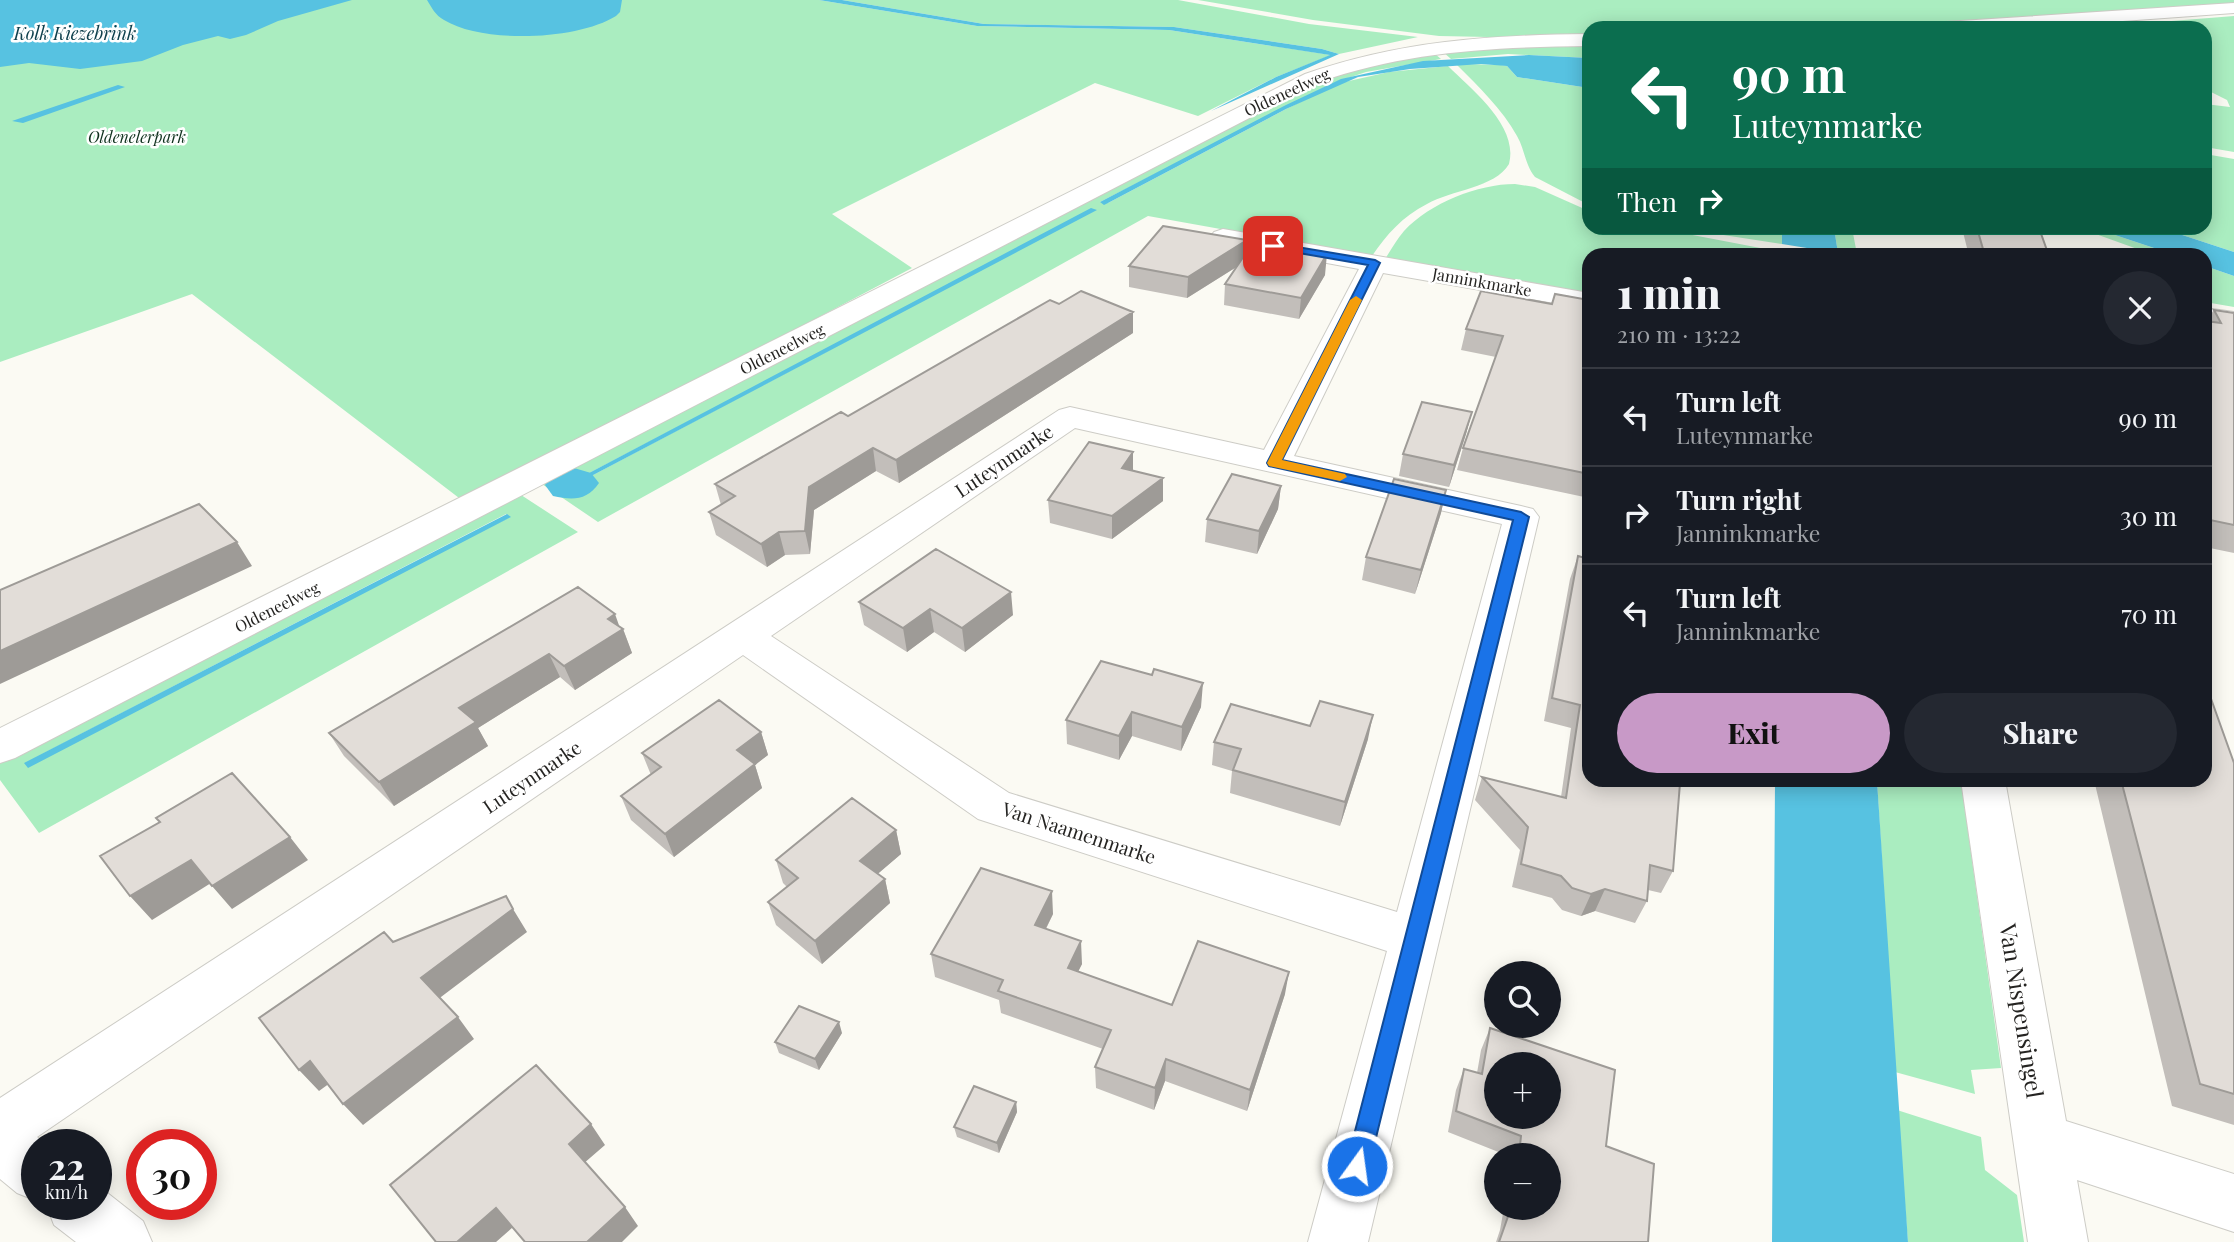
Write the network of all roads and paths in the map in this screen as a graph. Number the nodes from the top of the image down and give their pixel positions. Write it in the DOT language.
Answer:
graph roads {
  1 [pos="2234,8"];
  2 [pos="2046,21"];
  3 [pos="1582,40"];
  4 [pos="1223,237"];
  5 [pos="1375,263"];
  6 [pos="1582,299"];
  7 [pos="2212,318"];
  8 [pos="2234,321"];
  9 [pos="1274,463"];
  10 [pos="743,636"];
  11 [pos="0,747"];
  12 [pos="1984,787"];
  13 [pos="1414,938"];
  14 [pos="0,1130"];
  15 [pos="2042,1141"];
  16 [pos="0,1143"];
  17 [pos="21,1160"];
  18 [pos="2234,1203"];
  19 [pos="95,1220"];
  20 [pos="122,1242"];
  21 [pos="1338,1242"];
  22 [pos="2058,1242"];
  1 -- 2 [label="street"];
  3 -- 11 [label="street, Oldeneelweg"];
  4 -- 5 [label="street, Janninkmarke"];
  5 -- 6 [label="street, Janninkmarke"];
  5 -- 9 [label="street"];
  7 -- 8 [label="street"];
  9 -- 10 [label="street, Luteynmarke"];
  9 -- 13 [label="street, Luteynmarke"];
  10 -- 13 [label="street, Van Naamenmarke"];
  10 -- 14 [label="street, Luteynmarke"];
  12 -- 15 [label="street, Van Nispensingel"];
  13 -- 21 [label="street, Luteynmarke"];
  15 -- 18 [label="street"];
  15 -- 22 [label="street, Van Nispensingel"];
  16 -- 17 [label="street"];
  19 -- 20 [label="street"];
}
